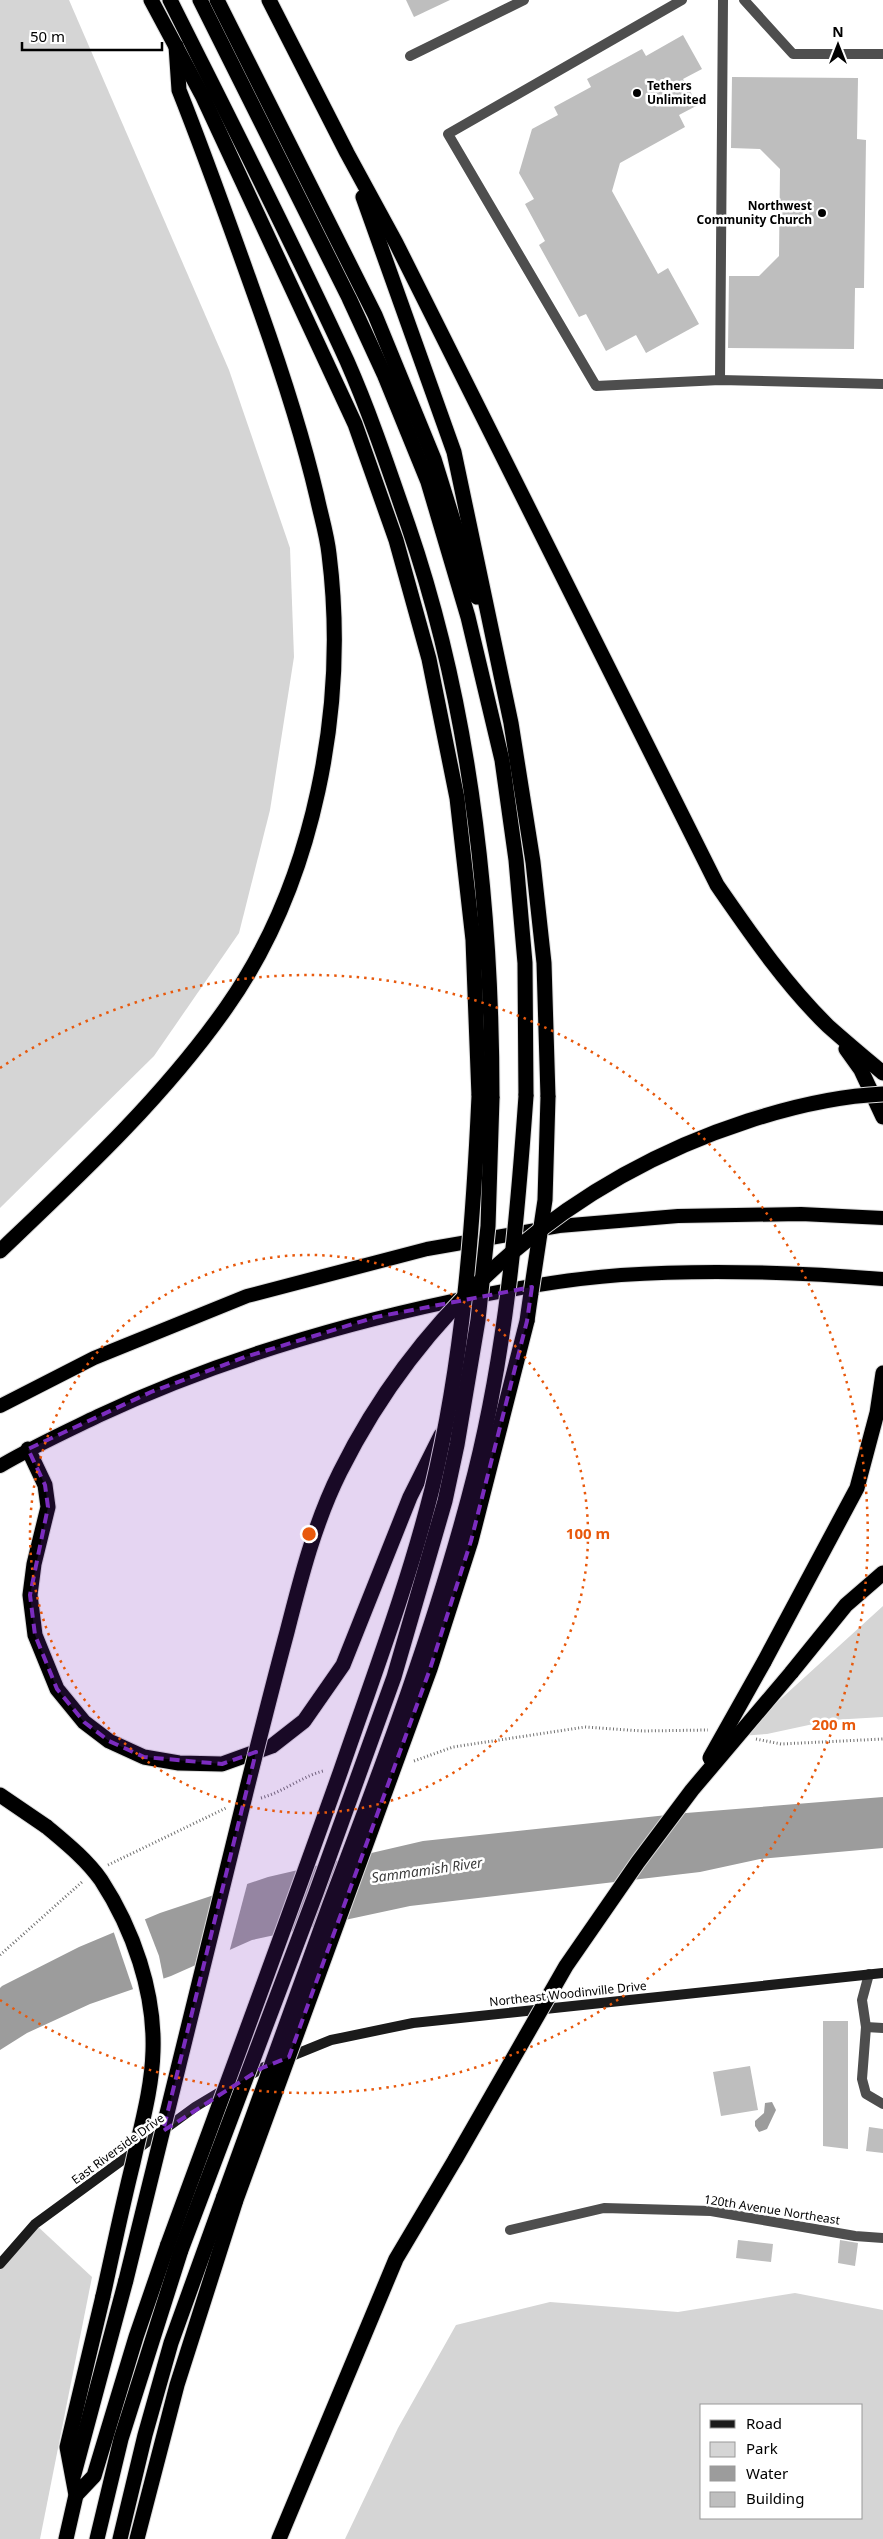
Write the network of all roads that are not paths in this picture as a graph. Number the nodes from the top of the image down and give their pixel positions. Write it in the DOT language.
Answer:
graph roads {
  1 [pos="152,0"];
  2 [pos="170,0"];
  3 [pos="200,0"];
  4 [pos="217,0"];
  5 [pos="269,0"];
  6 [pos="524,0"];
  7 [pos="682,0"];
  8 [pos="722,0"];
  9 [pos="744,0"];
  10 [pos="176,46"];
  11 [pos="883,54"];
  12 [pos="410,56"];
  13 [pos="347,153"];
  14 [pos="720,380"];
  15 [pos="883,384"];
  16 [pos="500,672"];
  17 [pos="828,1025"];
  18 [pos="883,1073"];
  19 [pos="883,1094"];
  20 [pos="485,1097"];
  21 [pos="883,1118"];
  22 [pos="883,1218"];
  23 [pos="0,1251"];
  24 [pos="883,1280"];
  25 [pos="883,1373"];
  26 [pos="0,1406"];
  27 [pos="445,1427"];
  28 [pos="28,1449"];
  29 [pos="0,1466"];
  30 [pos="883,1573"];
  31 [pos="692,1790"];
  32 [pos="0,1795"];
  33 [pos="883,1973"];
  34 [pos="869,1974"];
  35 [pos="866,2026"];
  36 [pos="883,2028"];
  37 [pos="262,2068"];
  38 [pos="883,2104"];
  39 [pos="230,2198"];
  40 [pos="510,2230"];
  41 [pos="883,2238"];
  42 [pos="174,2247"];
  43 [pos="0,2264"];
  44 [pos="73,2478"];
  45 [pos="76,2494"];
  46 [pos="66,2539"];
  47 [pos="97,2539"];
  48 [pos="120,2539"];
  49 [pos="137,2539"];
  50 [pos="279,2539"];
  1 -- 10 [label="highway"];
  2 -- 20 [label="highway"];
  3 -- 39 [label="highway, bridge"];
  4 -- 16 [label="highway"];
  5 -- 13 [label="highway"];
  6 -- 12 [label="lane"];
  7 -- 14 [label="lane"];
  8 -- 14 [label="lane"];
  9 -- 11 [label="lane"];
  10 -- 20 [label="highway"];
  10 -- 23 [label="highway"];
  13 -- 16 [label="highway"];
  13 -- 17 [label="highway"];
  14 -- 15 [label="lane"];
  16 -- 39 [label="highway, bridge"];
  17 -- 18 [label="highway"];
  17 -- 21 [label="highway"];
  19 -- 44 [label="highway, bridge"];
  20 -- 27 [label="highway, bridge"];
  20 -- 42 [label="highway, bridge"];
  22 -- 26 [label="highway"];
  24 -- 28 [label="highway"];
  25 -- 31 [label="highway, bridge"];
  27 -- 28 [label="highway, bridge"];
  27 -- 42 [label="highway, bridge"];
  28 -- 29 [label="highway"];
  30 -- 31 [label="highway, bridge"];
  31 -- 50 [label="highway, bridge"];
  32 -- 44 [label="highway, bridge"];
  33 -- 34 [label="main road, Northeast Woodinville Drive"];
  34 -- 35 [label="lane"];
  34 -- 37 [label="main road, Northeast Woodinville Drive"];
  35 -- 36 [label="lane"];
  35 -- 38 [label="lane"];
  37 -- 43 [label="main road, East Riverside Drive"];
  39 -- 48 [label="highway"];
  39 -- 49 [label="highway"];
  40 -- 41 [label="lane, 120th Avenue Northeast"];
  42 -- 45 [label="highway"];
  42 -- 47 [label="highway"];
  44 -- 45 [label="highway"];
  45 -- 46 [label="highway"];
}
